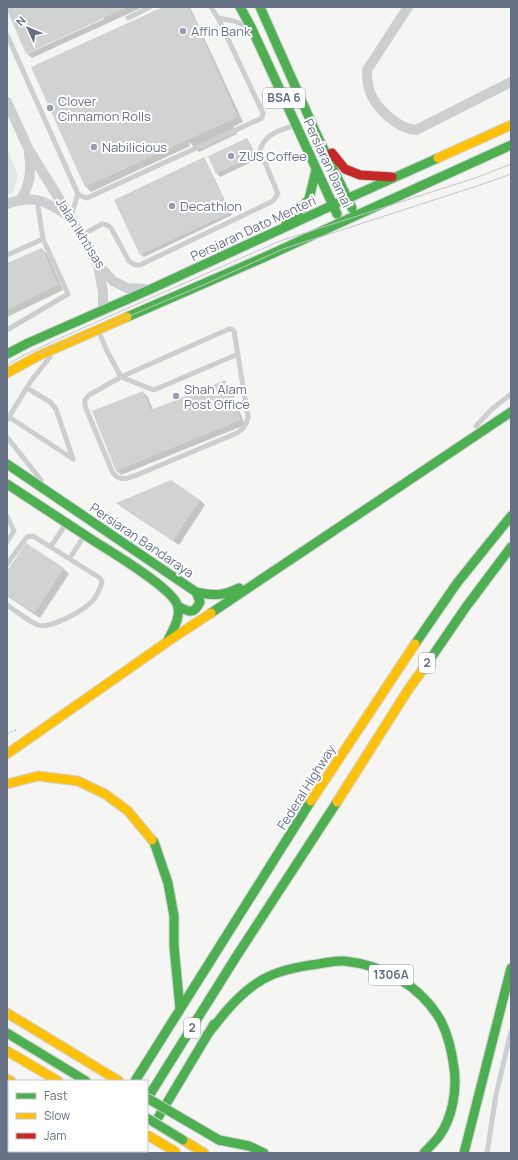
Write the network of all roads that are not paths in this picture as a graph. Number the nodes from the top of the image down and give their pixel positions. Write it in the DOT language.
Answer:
graph roads {
  1 [pos="150,7"];
  2 [pos="211,7"];
  3 [pos="240,7"];
  4 [pos="260,7"];
  5 [pos="408,7"];
  6 [pos="128,18"];
  7 [pos="218,18"];
  8 [pos="251,27"];
  9 [pos="7,35"];
  10 [pos="511,82"];
  11 [pos="7,102"];
  12 [pos="296,124"];
  13 [pos="511,125"];
  14 [pos="316,133"];
  15 [pos="511,145"];
  16 [pos="29,150"];
  17 [pos="316,170"];
  18 [pos="397,177"];
  19 [pos="78,194"];
  20 [pos="21,199"];
  21 [pos="37,199"];
  22 [pos="347,199"];
  23 [pos="7,204"];
  24 [pos="333,205"];
  25 [pos="355,215"];
  26 [pos="71,218"];
  27 [pos="341,222"];
  28 [pos="274,232"];
  29 [pos="80,236"];
  30 [pos="43,239"];
  31 [pos="7,255"];
  32 [pos="98,265"];
  33 [pos="151,289"];
  34 [pos="103,311"];
  35 [pos="98,329"];
  36 [pos="7,330"];
  37 [pos="56,348"];
  38 [pos="7,354"];
  39 [pos="238,354"];
  40 [pos="7,373"];
  41 [pos="121,377"];
  42 [pos="27,388"];
  43 [pos="511,394"];
  44 [pos="511,412"];
  45 [pos="8,418"];
  46 [pos="7,437"];
  47 [pos="454,450"];
  48 [pos="7,464"];
  49 [pos="7,484"];
  50 [pos="54,496"];
  51 [pos="7,516"];
  52 [pos="511,516"];
  53 [pos="67,523"];
  54 [pos="85,535"];
  55 [pos="7,542"];
  56 [pos="51,546"];
  57 [pos="511,547"];
  58 [pos="70,558"];
  59 [pos="7,564"];
  60 [pos="272,571"];
  61 [pos="196,592"];
  62 [pos="7,605"];
  63 [pos="178,606"];
  64 [pos="167,642"];
  65 [pos="7,754"];
  66 [pos="7,784"];
  67 [pos="236,957"];
  68 [pos="511,968"];
  69 [pos="232,979"];
  70 [pos="229,993"];
  71 [pos="180,1010"];
  72 [pos="7,1013"];
  73 [pos="511,1031"];
  74 [pos="7,1033"];
  75 [pos="207,1035"];
  76 [pos="7,1051"];
  77 [pos="56,1080"];
  78 [pos="84,1080"];
  79 [pos="117,1080"];
  80 [pos="136,1080"];
  81 [pos="148,1096"];
  82 [pos="148,1099"];
  83 [pos="148,1119"];
  84 [pos="148,1133"];
  85 [pos="148,1136"];
  86 [pos="219,1140"];
  87 [pos="177,1153"];
  88 [pos="204,1153"];
  89 [pos="237,1153"];
  90 [pos="264,1153"];
  91 [pos="424,1153"];
  92 [pos="464,1153"];
  93 [pos="487,1153"];
  1 -- 6 [label="lane"];
  2 -- 7 [label="lane"];
  3 -- 8 [label="main road, Persiaran Damai / BSA 6"];
  4 -- 14 [label="main road, Persiaran Damai / BSA 6"];
  5 -- 10 [label="street"];
  7 -- 8 [label="lane"];
  7 -- 19 [label="lane"];
  8 -- 12 [label="main road, Persiaran Damai / BSA 6"];
  9 -- 19 [label="lane"];
  11 -- 16 [label="street, Jalan Ikhtisas"];
  12 -- 17 [label="main road, Persiaran Damai / BSA 6"];
  12 -- 29 [label="lane"];
  13 -- 18 [label="main road, Persiaran Dato Menteri"];
  14 -- 18 [label="main road"];
  14 -- 22 [label="main road, Persiaran Damai / BSA 6"];
  15 -- 25 [label="main road"];
  16 -- 20 [label="street, Jalan Ikhtisas"];
  16 -- 26 [label="street, Jalan Ikhtisas"];
  17 -- 24 [label="main road, Persiaran Damai / BSA 6"];
  17 -- 28 [label="main road"];
  18 -- 22 [label="main road, Persiaran Dato Menteri"];
  19 -- 26 [label="lane"];
  20 -- 21 [label="street"];
  20 -- 23 [label="street"];
  21 -- 26 [label="street"];
  21 -- 30 [label="lane"];
  22 -- 24 [label="main road, Persiaran Dato Menteri"];
  22 -- 25 [label="main road, Persiaran Damai / BSA 6"];
  24 -- 27 [label="main road, Persiaran Damai / BSA 6"];
  24 -- 28 [label="main road, Persiaran Dato Menteri"];
  25 -- 27 [label="main road"];
  26 -- 29 [label="street, Jalan Ikhtisas"];
  27 -- 35 [label="main road"];
  28 -- 33 [label="main road, Persiaran Dato Menteri"];
  29 -- 32 [label="street, Jalan Ikhtisas"];
  30 -- 31 [label="lane"];
  30 -- 36 [label="lane"];
  32 -- 33 [label="street, Jalan Ikhtisas"];
  32 -- 34 [label="street"];
  33 -- 34 [label="main road, Persiaran Dato Menteri"];
  34 -- 38 [label="main road, Persiaran Dato Menteri"];
  35 -- 37 [label="main road"];
  35 -- 41 [label="lane"];
  37 -- 40 [label="main road"];
  37 -- 42 [label="lane"];
  39 -- 41 [label="lane"];
  39 -- 41 [label="lane"];
  39 -- 41 [label="lane"];
  42 -- 45 [label="lane"];
  42 -- 45 [label="lane"];
  43 -- 47 [label="lane"];
  44 -- 47 [label="main road"];
  46 -- 50 [label="lane"];
  47 -- 60 [label="main road"];
  48 -- 50 [label="main road, Persiaran Bandaraya"];
  49 -- 53 [label="main road, Persiaran Bandaraya"];
  50 -- 61 [label="main road, Persiaran Bandaraya"];
  51 -- 55 [label="lane"];
  52 -- 71 [label="main road, Federal Highway / 2"];
  53 -- 54 [label="main road, Persiaran Bandaraya"];
  53 -- 56 [label="lane"];
  54 -- 58 [label="lane"];
  54 -- 63 [label="main road, Persiaran Bandaraya"];
  56 -- 58 [label="lane"];
  56 -- 59 [label="lane"];
  57 -- 67 [label="main road, 2"];
  58 -- 62 [label="lane"];
  60 -- 61 [label="main road, Persiaran Bandaraya"];
  60 -- 64 [label="main road"];
  61 -- 63 [label="main road"];
  63 -- 64 [label="main road"];
  64 -- 65 [label="main road"];
  66 -- 71 [label="main road"];
  67 -- 69 [label="main road"];
  67 -- 81 [label="main road, 2"];
  68 -- 92 [label="main road"];
  70 -- 75 [label="main road"];
  71 -- 80 [label="main road, Federal Highway / 2"];
  72 -- 79 [label="main road"];
  73 -- 93 [label="lane"];
  74 -- 78 [label="main road"];
  75 -- 84 [label="main road"];
  75 -- 91 [label="main road, 1306A"];
  76 -- 77 [label="main road"];
  82 -- 86 [label="main road, bridge"];
  83 -- 88 [label="main road, bridge"];
  85 -- 87 [label="main road, bridge"];
  86 -- 89 [label="main road"];
  86 -- 90 [label="main road"];
}
